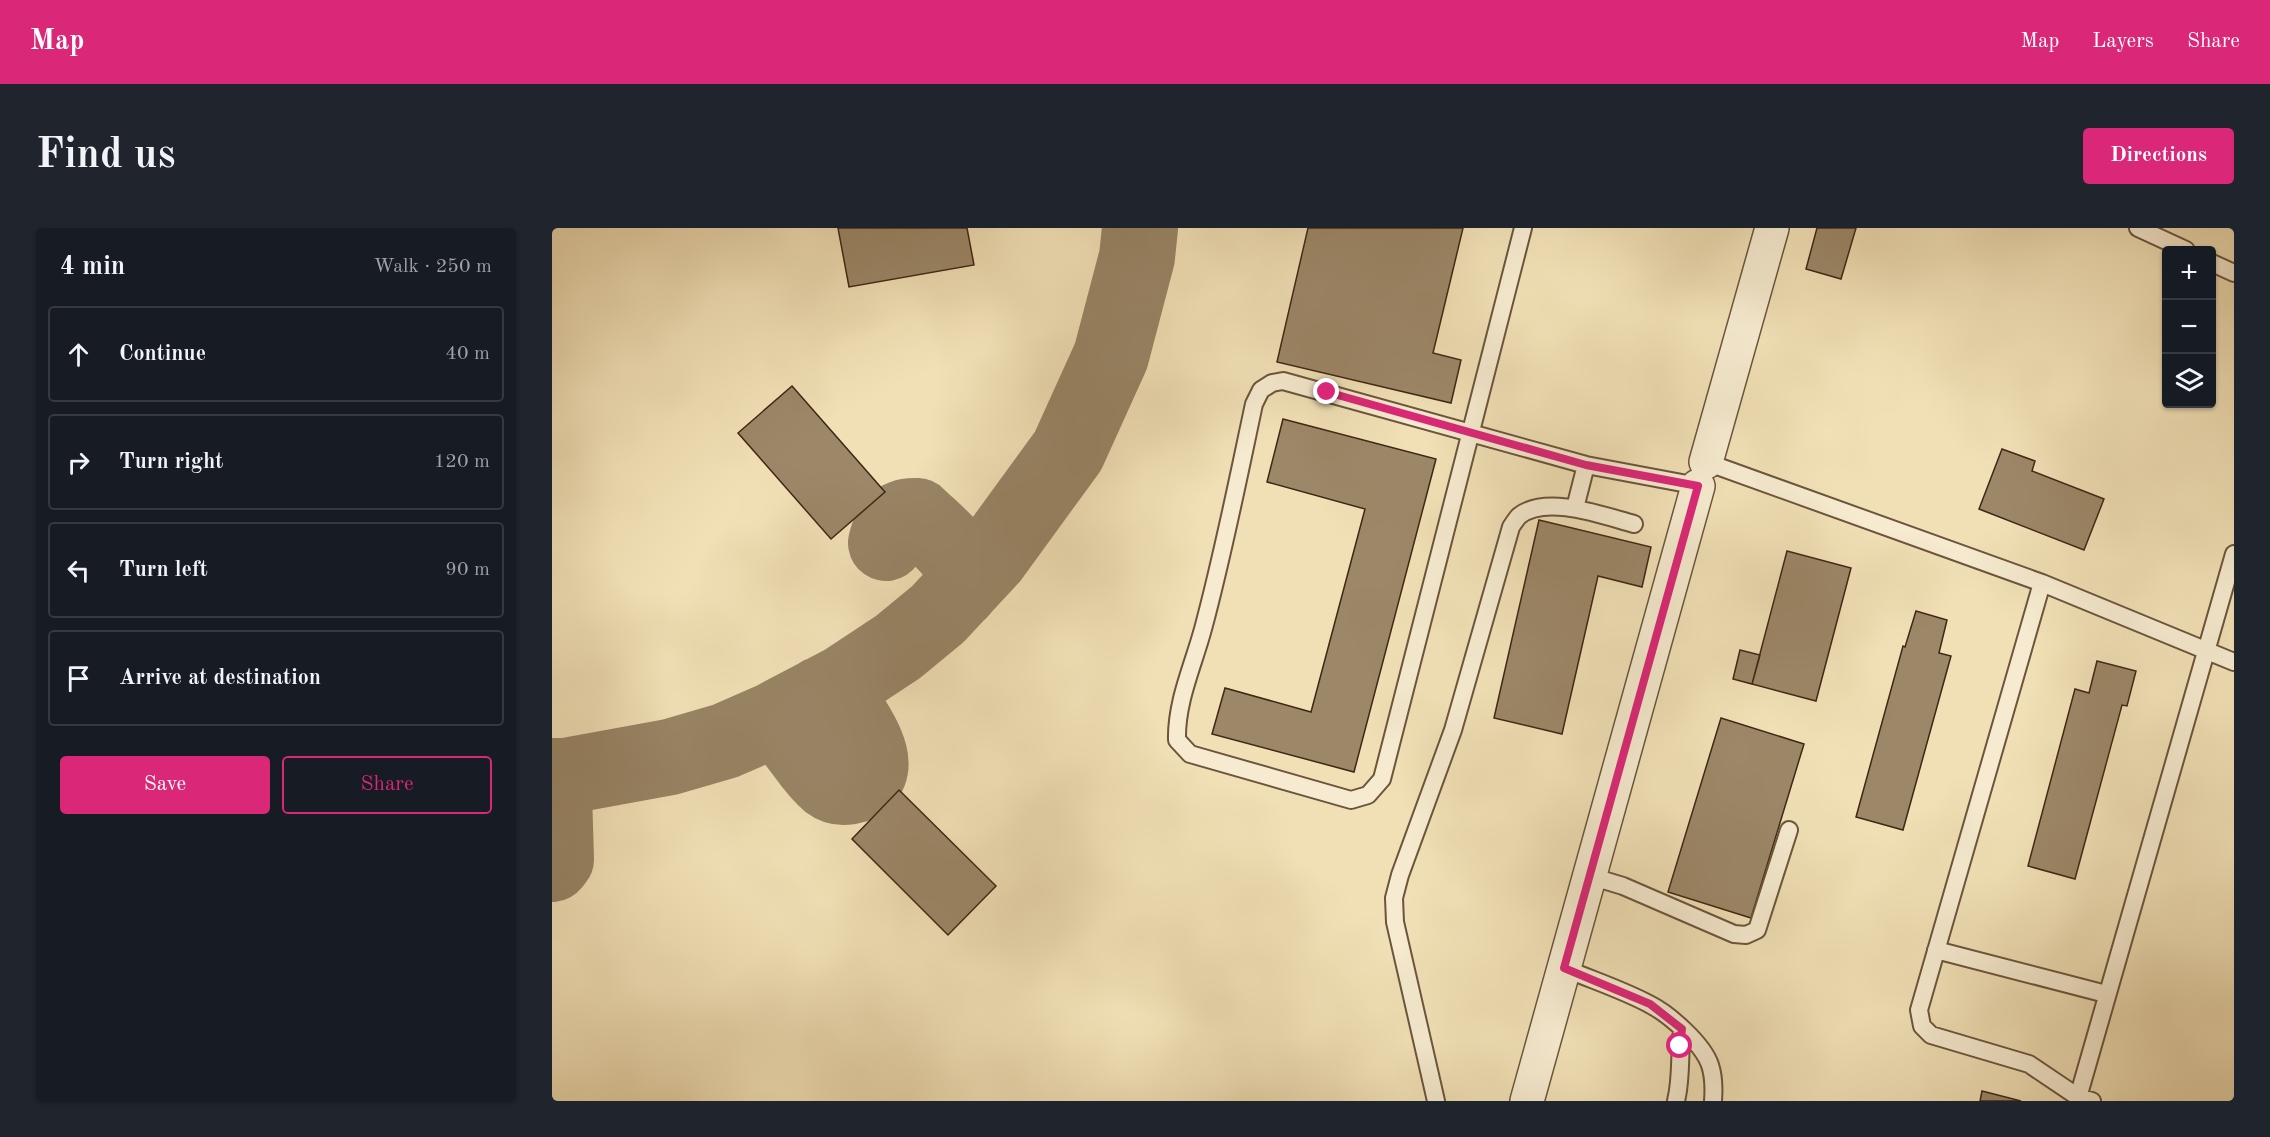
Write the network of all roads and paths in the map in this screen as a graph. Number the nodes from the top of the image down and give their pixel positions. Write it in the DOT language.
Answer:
graph roads {
  1 [pos="1523,228"];
  2 [pos="1772,228"];
  3 [pos="2138,228"];
  4 [pos="2177,246"];
  5 [pos="2216,265"];
  6 [pos="2234,273"];
  7 [pos="1472,432"];
  8 [pos="1586,465"];
  9 [pos="1702,474"];
  10 [pos="1575,508"];
  11 [pos="1634,524"];
  12 [pos="2234,554"];
  13 [pos="2042,583"];
  14 [pos="2206,652"];
  15 [pos="2234,662"];
  16 [pos="1789,830"];
  17 [pos="1590,876"];
  18 [pos="1936,950"];
  19 [pos="1564,968"];
  20 [pos="2106,994"];
  21 [pos="1682,1029"];
  22 [pos="2082,1100"];
  23 [pos="1436,1101"];
  24 [pos="1527,1101"];
  25 [pos="1676,1101"];
  26 [pos="1713,1101"];
  1 -- 7 [label="lane"];
  2 -- 9 [label="street"];
  3 -- 4 [label="lane"];
  5 -- 6 [label="lane"];
  7 -- 7 [label="lane"];
  7 -- 8 [label="lane"];
  8 -- 9 [label="lane"];
  8 -- 10 [label="lane"];
  9 -- 13 [label="lane"];
  9 -- 17 [label="street"];
  10 -- 11 [label="lane"];
  10 -- 23 [label="lane"];
  12 -- 14 [label="lane"];
  13 -- 14 [label="lane"];
  13 -- 18 [label="lane"];
  14 -- 15 [label="lane"];
  14 -- 20 [label="lane"];
  16 -- 17 [label="lane"];
  17 -- 19 [label="street"];
  18 -- 20 [label="lane"];
  18 -- 22 [label="lane"];
  19 -- 21 [label="lane"];
  19 -- 24 [label="street"];
  20 -- 22 [label="lane"];
  21 -- 25 [label="lane"];
  21 -- 26 [label="lane"];
}
